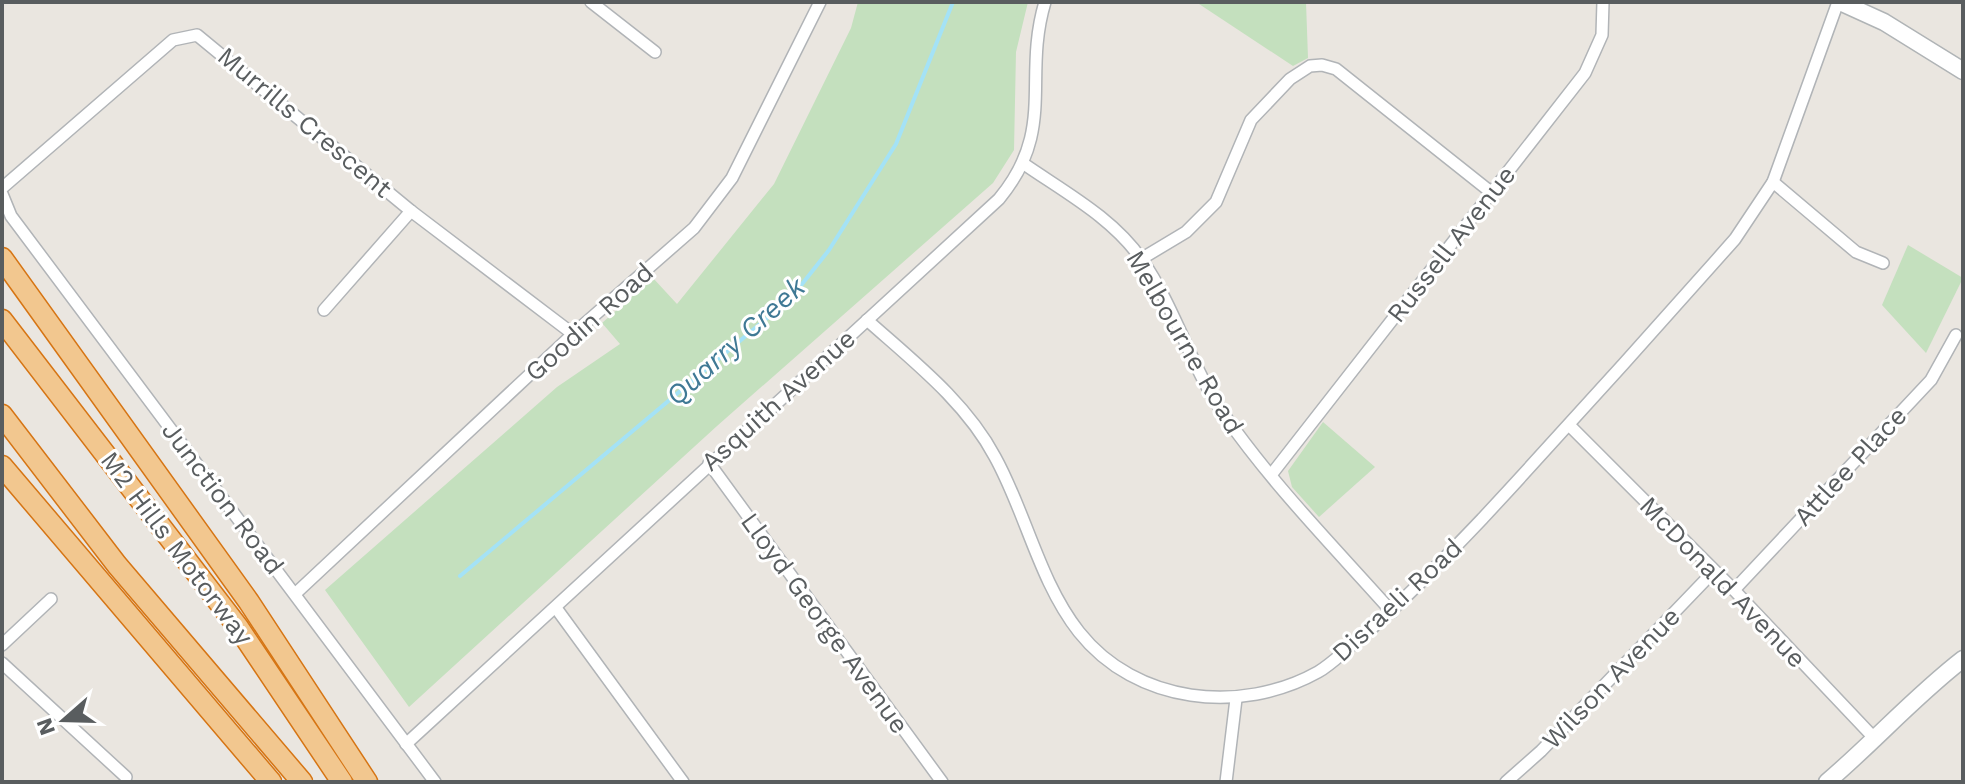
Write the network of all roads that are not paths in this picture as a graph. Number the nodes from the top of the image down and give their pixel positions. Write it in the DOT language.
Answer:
graph roads {
  1 [pos="591,2"];
  2 [pos="820,2"];
  3 [pos="1045,2"];
  4 [pos="1603,2"];
  5 [pos="1839,2"];
  6 [pos="655,52"];
  7 [pos="1963,71"];
  8 [pos="1024,164"];
  9 [pos="1773,182"];
  10 [pos="2,191"];
  11 [pos="1492,193"];
  12 [pos="411,211"];
  13 [pos="11,216"];
  14 [pos="2,258"];
  15 [pos="1141,259"];
  16 [pos="1883,263"];
  17 [pos="324,310"];
  18 [pos="2,320"];
  19 [pos="867,320"];
  20 [pos="573,334"];
  21 [pos="1956,335"];
  22 [pos="2,415"];
  23 [pos="1569,425"];
  24 [pos="709,463"];
  25 [pos="2,466"];
  26 [pos="1271,475"];
  27 [pos="1714,571"];
  28 [pos="1734,590"];
  29 [pos="295,594"];
  30 [pos="51,599"];
  31 [pos="556,608"];
  32 [pos="1392,612"];
  33 [pos="2,645"];
  34 [pos="1963,659"];
  35 [pos="2,663"];
  36 [pos="1236,699"];
  37 [pos="1876,740"];
  38 [pos="406,744"];
  39 [pos="126,777"];
  40 [pos="271,782"];
  41 [pos="302,782"];
  42 [pos="342,782"];
  43 [pos="367,782"];
  44 [pos="435,782"];
  45 [pos="683,782"];
  46 [pos="942,782"];
  47 [pos="1226,782"];
  48 [pos="1506,782"];
  49 [pos="1827,782"];
  1 -- 6 [label="street"];
  2 -- 20 [label="street, Goodin Road"];
  3 -- 8 [label="street, Asquith Avenue"];
  4 -- 11 [label="street, Russell Avenue"];
  5 -- 7 [label="street"];
  5 -- 9 [label="street, Disraeli Road"];
  8 -- 15 [label="street, Melbourne Road"];
  8 -- 19 [label="street, Asquith Avenue"];
  9 -- 16 [label="street"];
  9 -- 23 [label="street, Disraeli Road"];
  10 -- 12 [label="street, Murrills Crescent"];
  10 -- 13 [label="street, Murrills Crescent"];
  11 -- 15 [label="street"];
  11 -- 26 [label="street, Russell Avenue"];
  12 -- 17 [label="street"];
  12 -- 20 [label="street, Murrills Crescent"];
  13 -- 29 [label="street, Junction Road"];
  14 -- 43 [label="highway"];
  15 -- 26 [label="street, Melbourne Road"];
  18 -- 42 [label="highway, M2 Hills Motorway"];
  19 -- 24 [label="street, Asquith Avenue"];
  19 -- 36 [label="street, Disraeli Road"];
  20 -- 29 [label="street, Goodin Road"];
  21 -- 28 [label="street, Attlee Place"];
  22 -- 41 [label="highway, M2 Hills Motorway"];
  23 -- 27 [label="street, McDonald Avenue"];
  23 -- 32 [label="street, Disraeli Road"];
  24 -- 31 [label="street, Asquith Avenue"];
  24 -- 46 [label="street, Lloyd George Avenue"];
  25 -- 40 [label="highway"];
  26 -- 32 [label="street, Melbourne Road"];
  27 -- 28 [label="street, McDonald Avenue"];
  27 -- 48 [label="street, Wilson Avenue"];
  28 -- 37 [label="street, McDonald Avenue"];
  29 -- 38 [label="street, Junction Road"];
  30 -- 33 [label="street"];
  31 -- 38 [label="street, Asquith Avenue"];
  31 -- 45 [label="street"];
  32 -- 36 [label="street, Disraeli Road"];
  34 -- 37 [label="street"];
  35 -- 39 [label="street"];
  36 -- 47 [label="street"];
  37 -- 49 [label="street"];
  38 -- 44 [label="street, Junction Road"];
}
